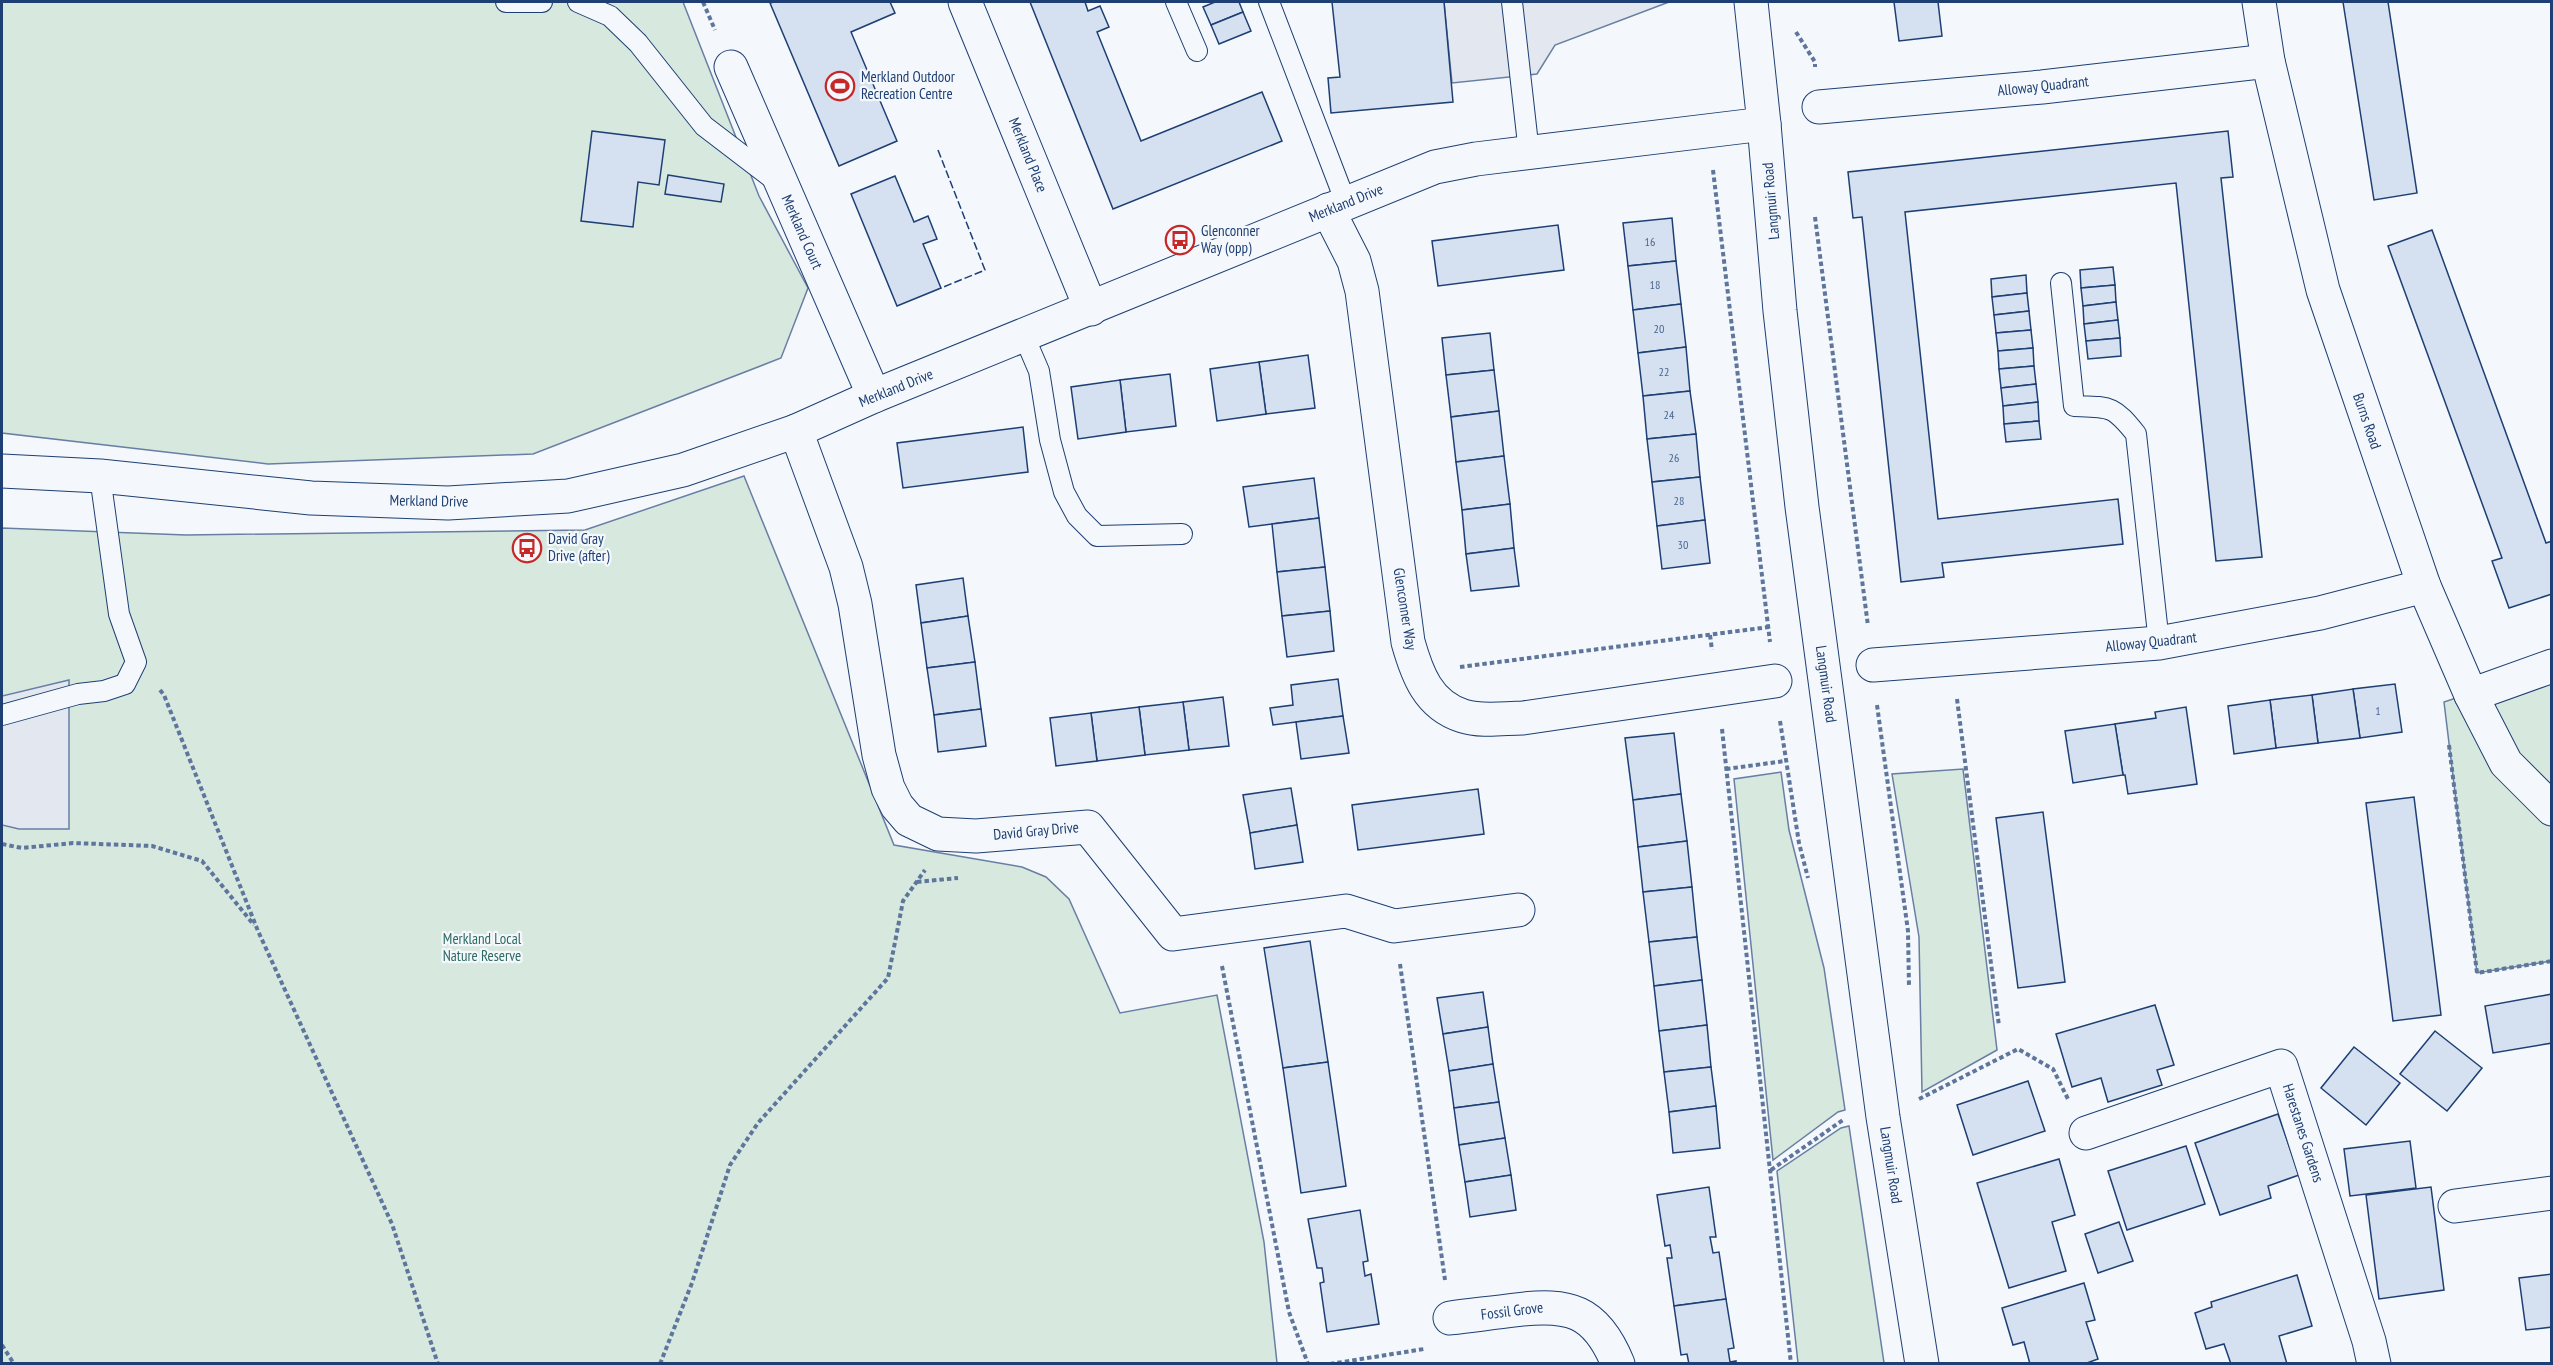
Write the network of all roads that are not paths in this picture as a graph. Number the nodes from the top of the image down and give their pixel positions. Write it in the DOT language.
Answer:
graph roads {
  1 [pos="506,2"];
  2 [pos="542,2"];
  3 [pos="578,2"];
  4 [pos="965,2"];
  5 [pos="1176,2"];
  6 [pos="1269,2"];
  7 [pos="1512,2"];
  8 [pos="1751,2"];
  9 [pos="2259,2"];
  10 [pos="1197,51"];
  11 [pos="2268,61"];
  12 [pos="731,67"];
  13 [pos="1819,107"];
  14 [pos="1764,124"];
  15 [pos="1529,153"];
  16 [pos="782,186"];
  17 [pos="1337,206"];
  18 [pos="2061,283"];
  19 [pos="1090,309"];
  20 [pos="1024,336"];
  21 [pos="874,396"];
  22 [pos="796,431"];
  23 [pos="2,471"];
  24 [pos="100,476"];
  25 [pos="1182,534"];
  26 [pos="2424,586"];
  27 [pos="2160,643"];
  28 [pos="1873,665"];
  29 [pos="2552,666"];
  30 [pos="1775,681"];
  31 [pos="2470,695"];
  32 [pos="2,715"];
  33 [pos="2552,809"];
  34 [pos="1518,910"];
  35 [pos="2086,1133"];
  36 [pos="2552,1193"];
  37 [pos="2455,1206"];
  38 [pos="1450,1318"];
  39 [pos="1618,1364"];
  40 [pos="1922,1364"];
  41 [pos="2374,1364"];
  1 -- 2 [label="lane"];
  3 -- 16 [label="lane"];
  4 -- 19 [label="street, Merkland Place"];
  5 -- 10 [label="lane"];
  6 -- 17 [label="lane"];
  7 -- 15 [label="lane"];
  8 -- 14 [label="street, Langmuir Road"];
  9 -- 11 [label="street, Burns Road"];
  11 -- 13 [label="street, Alloway Quadrant"];
  11 -- 26 [label="street, Burns Road"];
  12 -- 16 [label="street, Merkland Court"];
  14 -- 15 [label="street, Merkland Drive"];
  14 -- 40 [label="street, Langmuir Road"];
  15 -- 17 [label="street, Merkland Drive"];
  16 -- 21 [label="street, Merkland Court"];
  17 -- 19 [label="street, Merkland Drive"];
  17 -- 30 [label="street, Glenconner Way"];
  18 -- 27 [label="lane"];
  19 -- 20 [label="street, Merkland Drive"];
  20 -- 21 [label="street, Merkland Drive"];
  20 -- 25 [label="lane"];
  21 -- 22 [label="street, Merkland Drive"];
  22 -- 24 [label="street, Merkland Drive"];
  22 -- 34 [label="street, David Gray Drive"];
  23 -- 24 [label="street, Merkland Drive"];
  24 -- 32 [label="lane"];
  26 -- 27 [label="street, Alloway Quadrant"];
  26 -- 31 [label="street, Burns Road"];
  27 -- 28 [label="street, Alloway Quadrant"];
  29 -- 31 [label="street"];
  31 -- 33 [label="street, Burns Road"];
  35 -- 41 [label="street, Harestanes Gardens"];
  36 -- 37 [label="street"];
  38 -- 39 [label="street, Fossil Grove"];
}
